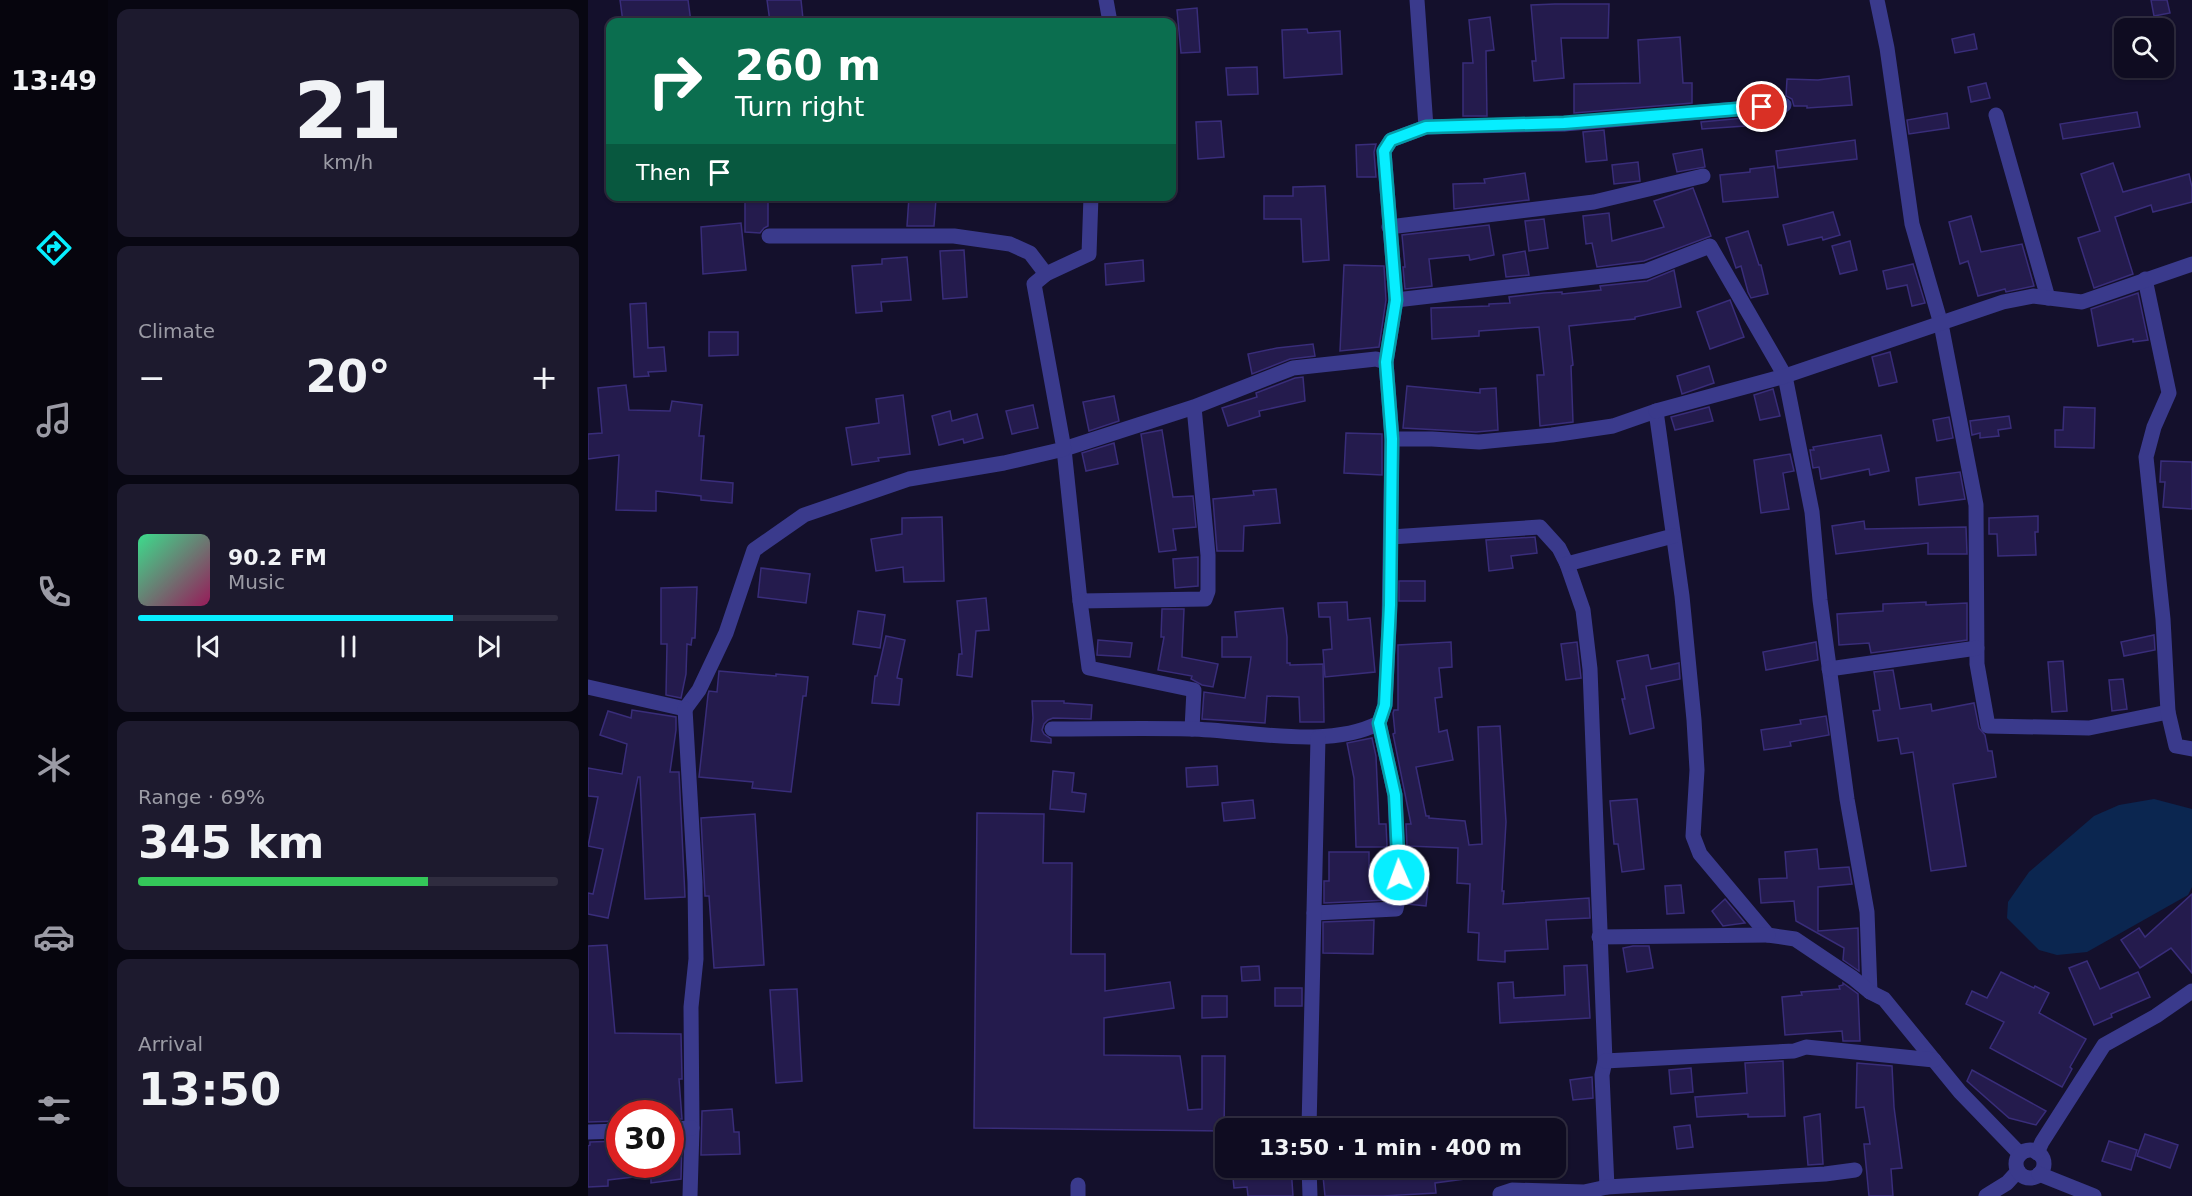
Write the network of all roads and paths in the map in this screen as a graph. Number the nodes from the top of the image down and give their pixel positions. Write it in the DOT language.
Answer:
graph roads {
  1 [pos="1106,0"];
  2 [pos="1417,0"];
  3 [pos="1876,0"];
  4 [pos="1109,18"];
  5 [pos="1784,105"];
  6 [pos="1996,115"];
  7 [pos="1426,127"];
  8 [pos="1703,176"];
  9 [pos="1091,201"];
  10 [pos="1389,228"];
  11 [pos="769,236"];
  12 [pos="2192,264"];
  13 [pos="1046,274"];
  14 [pos="2145,279"];
  15 [pos="2048,298"];
  16 [pos="1396,300"];
  17 [pos="1941,324"];
  18 [pos="1386,362"];
  19 [pos="1785,376"];
  20 [pos="1194,407"];
  21 [pos="1656,411"];
  22 [pos="1392,439"];
  23 [pos="1064,449"];
  24 [pos="1673,536"];
  25 [pos="1391,537"];
  26 [pos="1567,564"];
  27 [pos="1080,601"];
  28 [pos="1977,648"];
  29 [pos="1829,669"];
  30 [pos="588,687"];
  31 [pos="685,709"];
  32 [pos="2168,712"];
  33 [pos="1379,723"];
  34 [pos="1053,729"];
  35 [pos="1192,729"];
  36 [pos="1318,738"];
  37 [pos="2192,749"];
  38 [pos="1314,913"];
  39 [pos="1768,935"];
  40 [pos="1599,937"];
  41 [pos="2192,991"];
  42 [pos="1870,992"];
  43 [pos="1605,1060"];
  44 [pos="1934,1060"];
  45 [pos="1309,1118"];
  46 [pos="684,1128"];
  47 [pos="692,1128"];
  48 [pos="606,1131"];
  49 [pos="588,1132"];
  50 [pos="2037,1153"];
  51 [pos="2020,1154"];
  52 [pos="1855,1170"];
  53 [pos="2018,1171"];
  54 [pos="2039,1174"];
  55 [pos="1309,1178"];
  56 [pos="1607,1187"];
  57 [pos="690,1196"];
  58 [pos="1310,1196"];
  59 [pos="1500,1196"];
  60 [pos="1986,1196"];
  61 [pos="2094,1196"];
  1 -- 4 [label="street"];
  2 -- 7 [label="street"];
  3 -- 17 [label="street"];
  5 -- 7 [label="street"];
  6 -- 15 [label="street"];
  7 -- 10 [label="street"];
  8 -- 10 [label="street"];
  9 -- 13 [label="street"];
  10 -- 16 [label="street"];
  11 -- 13 [label="street"];
  12 -- 14 [label="street"];
  13 -- 23 [label="street"];
  14 -- 15 [label="street"];
  14 -- 32 [label="street"];
  15 -- 17 [label="street"];
  16 -- 18 [label="street"];
  16 -- 19 [label="street"];
  17 -- 19 [label="street"];
  17 -- 28 [label="street"];
  18 -- 20 [label="street"];
  18 -- 22 [label="street"];
  19 -- 21 [label="street"];
  19 -- 29 [label="street"];
  20 -- 23 [label="street"];
  20 -- 27 [label="street"];
  21 -- 22 [label="street"];
  21 -- 24 [label="street"];
  22 -- 25 [label="street"];
  23 -- 27 [label="street"];
  23 -- 31 [label="street"];
  24 -- 26 [label="street"];
  24 -- 39 [label="street"];
  25 -- 26 [label="street"];
  25 -- 33 [label="street"];
  26 -- 40 [label="street"];
  27 -- 35 [label="street"];
  28 -- 29 [label="street"];
  28 -- 32 [label="street"];
  29 -- 42 [label="street"];
  30 -- 31 [label="street"];
  31 -- 47 [label="street"];
  32 -- 37 [label="street"];
  33 -- 36 [label="street"];
  33 -- 38 [label="street"];
  34 -- 35 [label="street"];
  35 -- 36 [label="street"];
  36 -- 38 [label="street"];
  38 -- 45 [label="street"];
  39 -- 40 [label="street"];
  39 -- 42 [label="street"];
  40 -- 43 [label="street"];
  41 -- 50 [label="street"];
  42 -- 44 [label="street"];
  43 -- 44 [label="street"];
  43 -- 56 [label="street"];
  44 -- 51 [label="street"];
  46 -- 47 [label="street"];
  47 -- 57 [label="street"];
  48 -- 49 [label="street"];
  50 -- 51 [label="street"];
  50 -- 54 [label="street"];
  51 -- 53 [label="street"];
  52 -- 56 [label="street"];
  53 -- 54 [label="street"];
  53 -- 60 [label="street"];
  54 -- 61 [label="street"];
  55 -- 58 [label="street"];
  56 -- 59 [label="street"];
}
